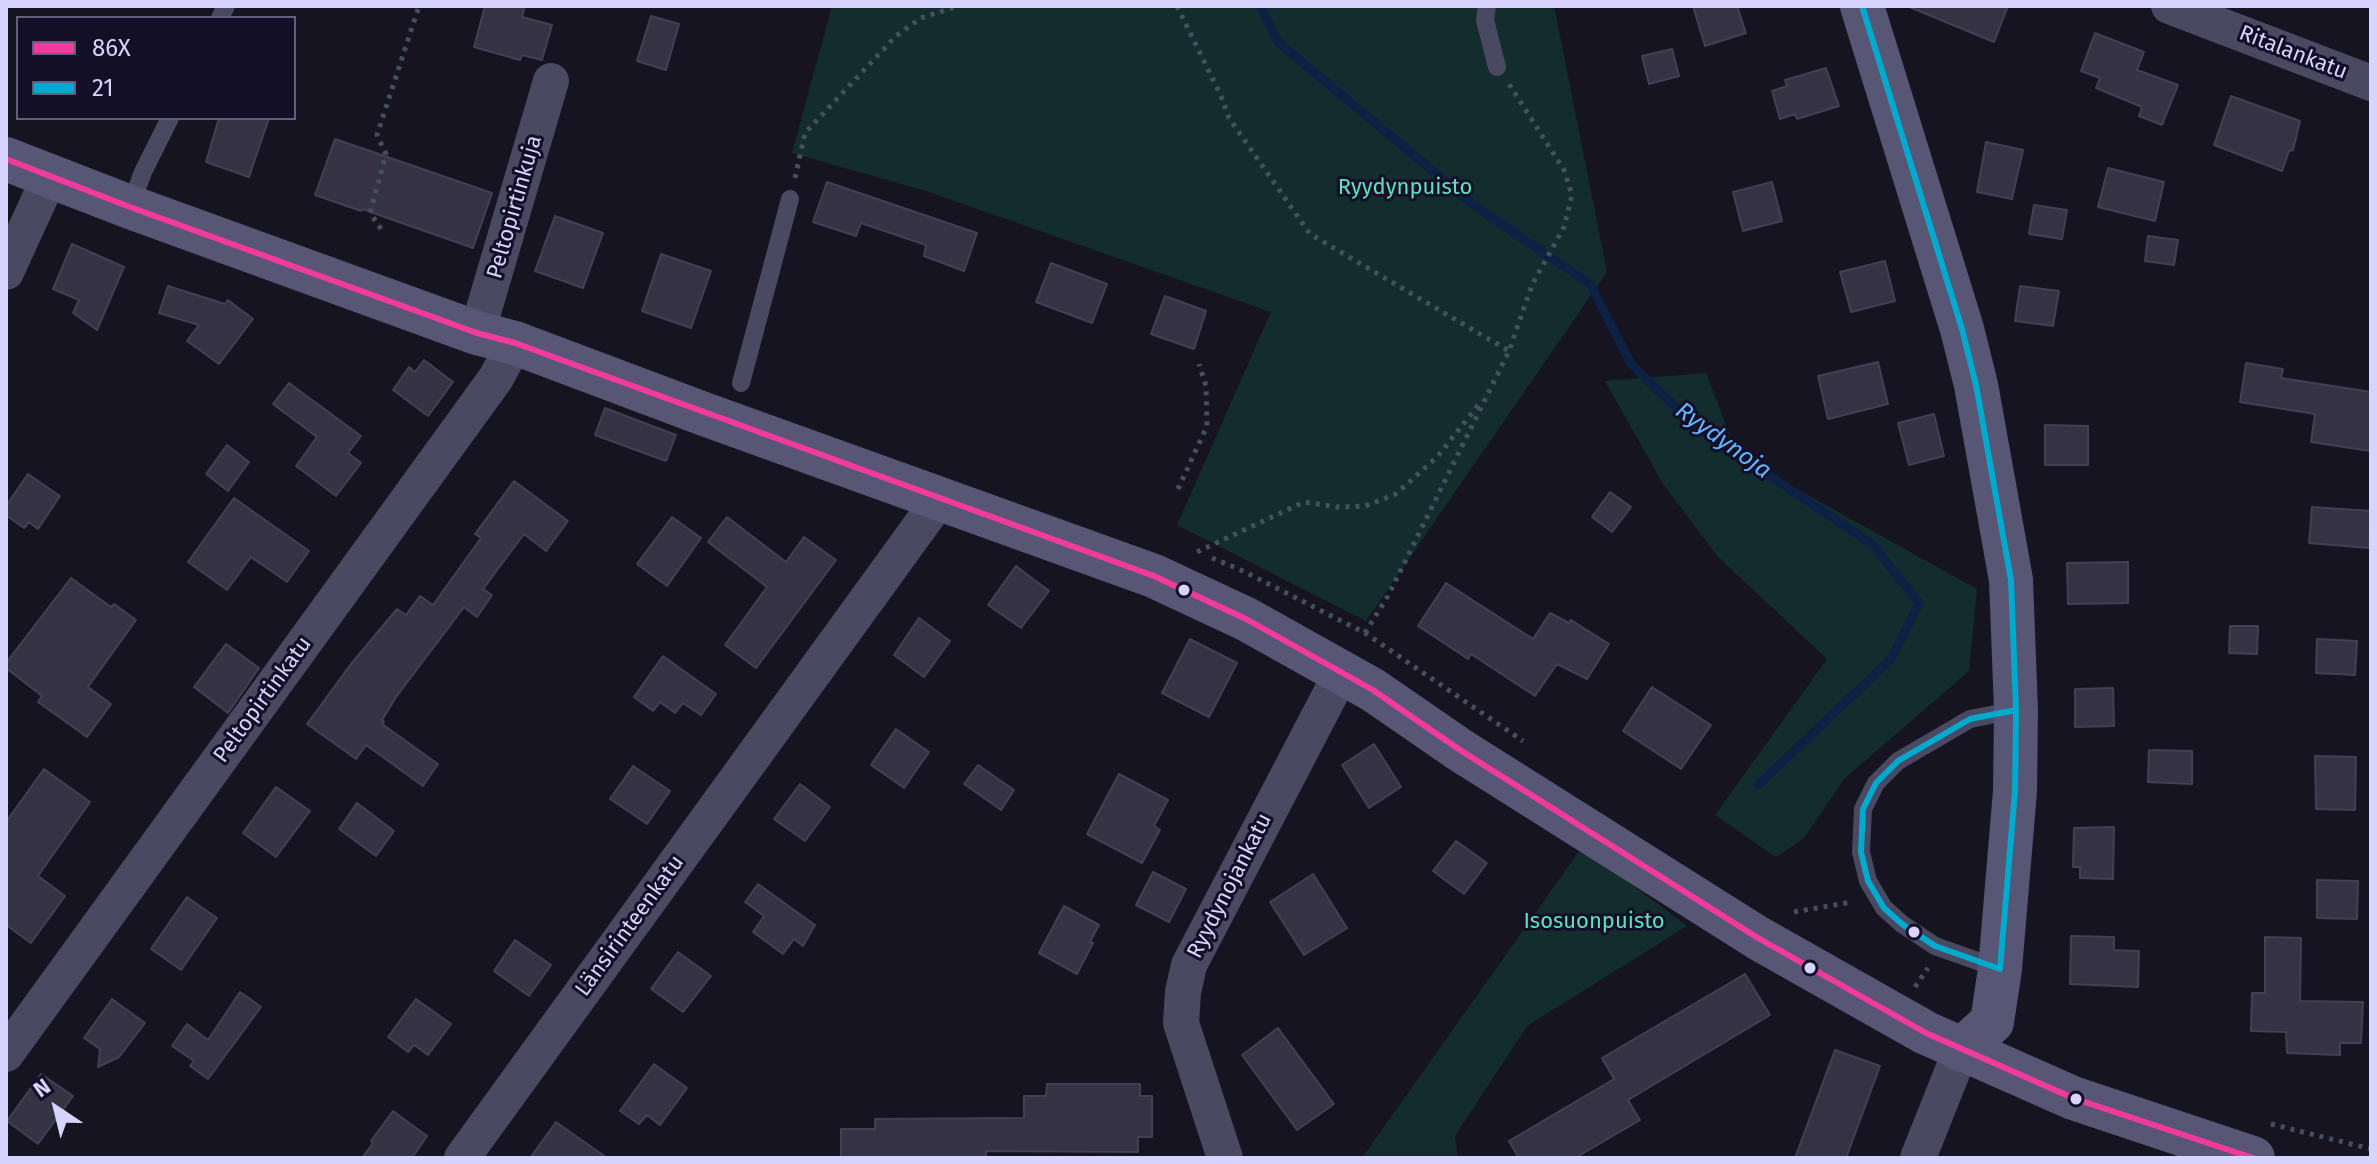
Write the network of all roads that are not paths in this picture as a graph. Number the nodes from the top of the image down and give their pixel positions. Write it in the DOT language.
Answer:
graph roads {
  1 [pos="1487,6"];
  2 [pos="1862,6"];
  3 [pos="2169,6"];
  4 [pos="1497,67"];
  5 [pos="551,81"];
  6 [pos="2371,83"];
  7 [pos="169,120"];
  8 [pos="6,159"];
  9 [pos="50,176"];
  10 [pos="790,199"];
  11 [pos="130,207"];
  12 [pos="6,272"];
  13 [pos="496,338"];
  14 [pos="741,383"];
  15 [pos="939,500"];
  16 [pos="1342,672"];
  17 [pos="2016,710"];
  18 [pos="2000,969"];
  19 [pos="1961,1050"];
  20 [pos="6,1054"];
  21 [pos="462,1158"];
  22 [pos="1225,1158"];
  23 [pos="1918,1158"];
  24 [pos="2253,1158"];
  1 -- 4 [label="lane"];
  2 -- 17 [label="main road"];
  3 -- 6 [label="street, Ritalankatu"];
  5 -- 13 [label="street, Peltopirtinkuja"];
  7 -- 11 [label="lane"];
  8 -- 9 [label="main road"];
  9 -- 11 [label="main road"];
  9 -- 12 [label="street"];
  10 -- 14 [label="lane"];
  11 -- 13 [label="main road"];
  13 -- 15 [label="main road"];
  13 -- 20 [label="street, Peltopirtinkatu"];
  15 -- 16 [label="main road"];
  15 -- 21 [label="street, Länsirinteenkatu"];
  16 -- 19 [label="main road"];
  16 -- 22 [label="street, Ryydynojankatu"];
  17 -- 18 [label="main road"];
  17 -- 18 [label="lane"];
  18 -- 19 [label="main road"];
  19 -- 23 [label="street"];
  19 -- 24 [label="main road"];
}
